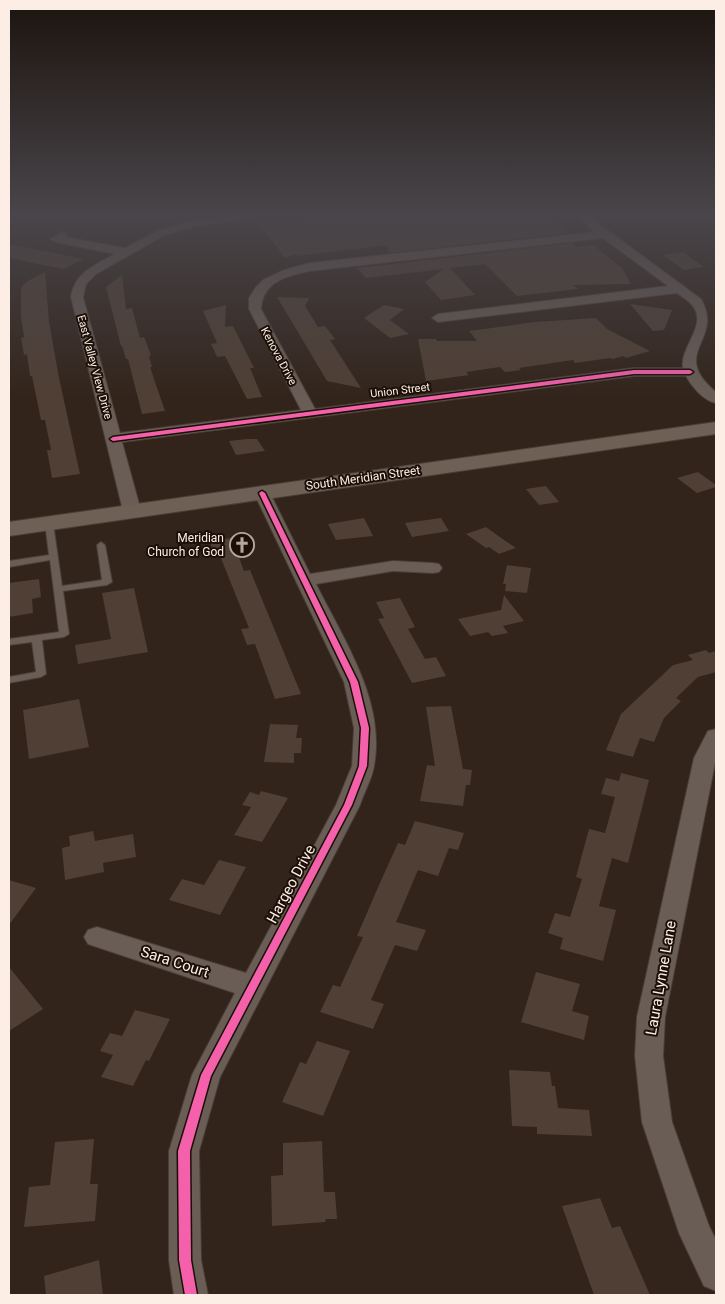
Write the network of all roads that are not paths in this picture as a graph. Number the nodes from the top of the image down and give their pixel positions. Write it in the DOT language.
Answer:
graph roads {
  1 [pos="86,276"];
  2 [pos="280,276"];
  3 [pos="661,276"];
  4 [pos="678,289"];
  5 [pos="438,318"];
  6 [pos="700,334"];
  7 [pos="716,336"];
  8 [pos="690,372"];
  9 [pos="716,399"];
  10 [pos="310,413"];
  11 [pos="716,428"];
  12 [pos="113,439"];
  13 [pos="262,493"];
  14 [pos="132,511"];
  15 [pos="49,523"];
  16 [pos="9,529"];
  17 [pos="101,545"];
  18 [pos="54,557"];
  19 [pos="9,564"];
  20 [pos="433,568"];
  21 [pos="305,580"];
  22 [pos="58,589"];
  23 [pos="37,638"];
  24 [pos="9,642"];
  25 [pos="9,680"];
  26 [pos="716,736"];
  27 [pos="97,937"];
  28 [pos="252,987"];
  29 [pos="716,1274"];
  30 [pos="191,1295"];
  1 -- 12 [label="street, East Valley View Drive"];
  2 -- 10 [label="street, Kenova Drive"];
  3 -- 4 [label="street"];
  4 -- 5 [label="street"];
  4 -- 6 [label="street"];
  6 -- 7 [label="street"];
  6 -- 8 [label="street"];
  8 -- 9 [label="street"];
  8 -- 10 [label="street, Union Street"];
  10 -- 12 [label="street, Union Street"];
  11 -- 13 [label="main road, South Meridian Street"];
  12 -- 14 [label="street, East Valley View Drive"];
  13 -- 14 [label="main road, South Meridian Street"];
  13 -- 21 [label="street, Hargeo Drive"];
  14 -- 15 [label="main road, South Meridian Street"];
  15 -- 16 [label="main road, South Meridian Street"];
  15 -- 18 [label="lane"];
  17 -- 22 [label="lane"];
  18 -- 19 [label="lane"];
  18 -- 22 [label="lane"];
  20 -- 21 [label="street"];
  21 -- 28 [label="street, Hargeo Drive"];
  22 -- 23 [label="lane"];
  23 -- 24 [label="lane"];
  23 -- 25 [label="lane"];
  26 -- 29 [label="street, Laura Lynne Lane"];
  27 -- 28 [label="street, Sara Court"];
  28 -- 30 [label="street, Hargeo Drive"];
}
